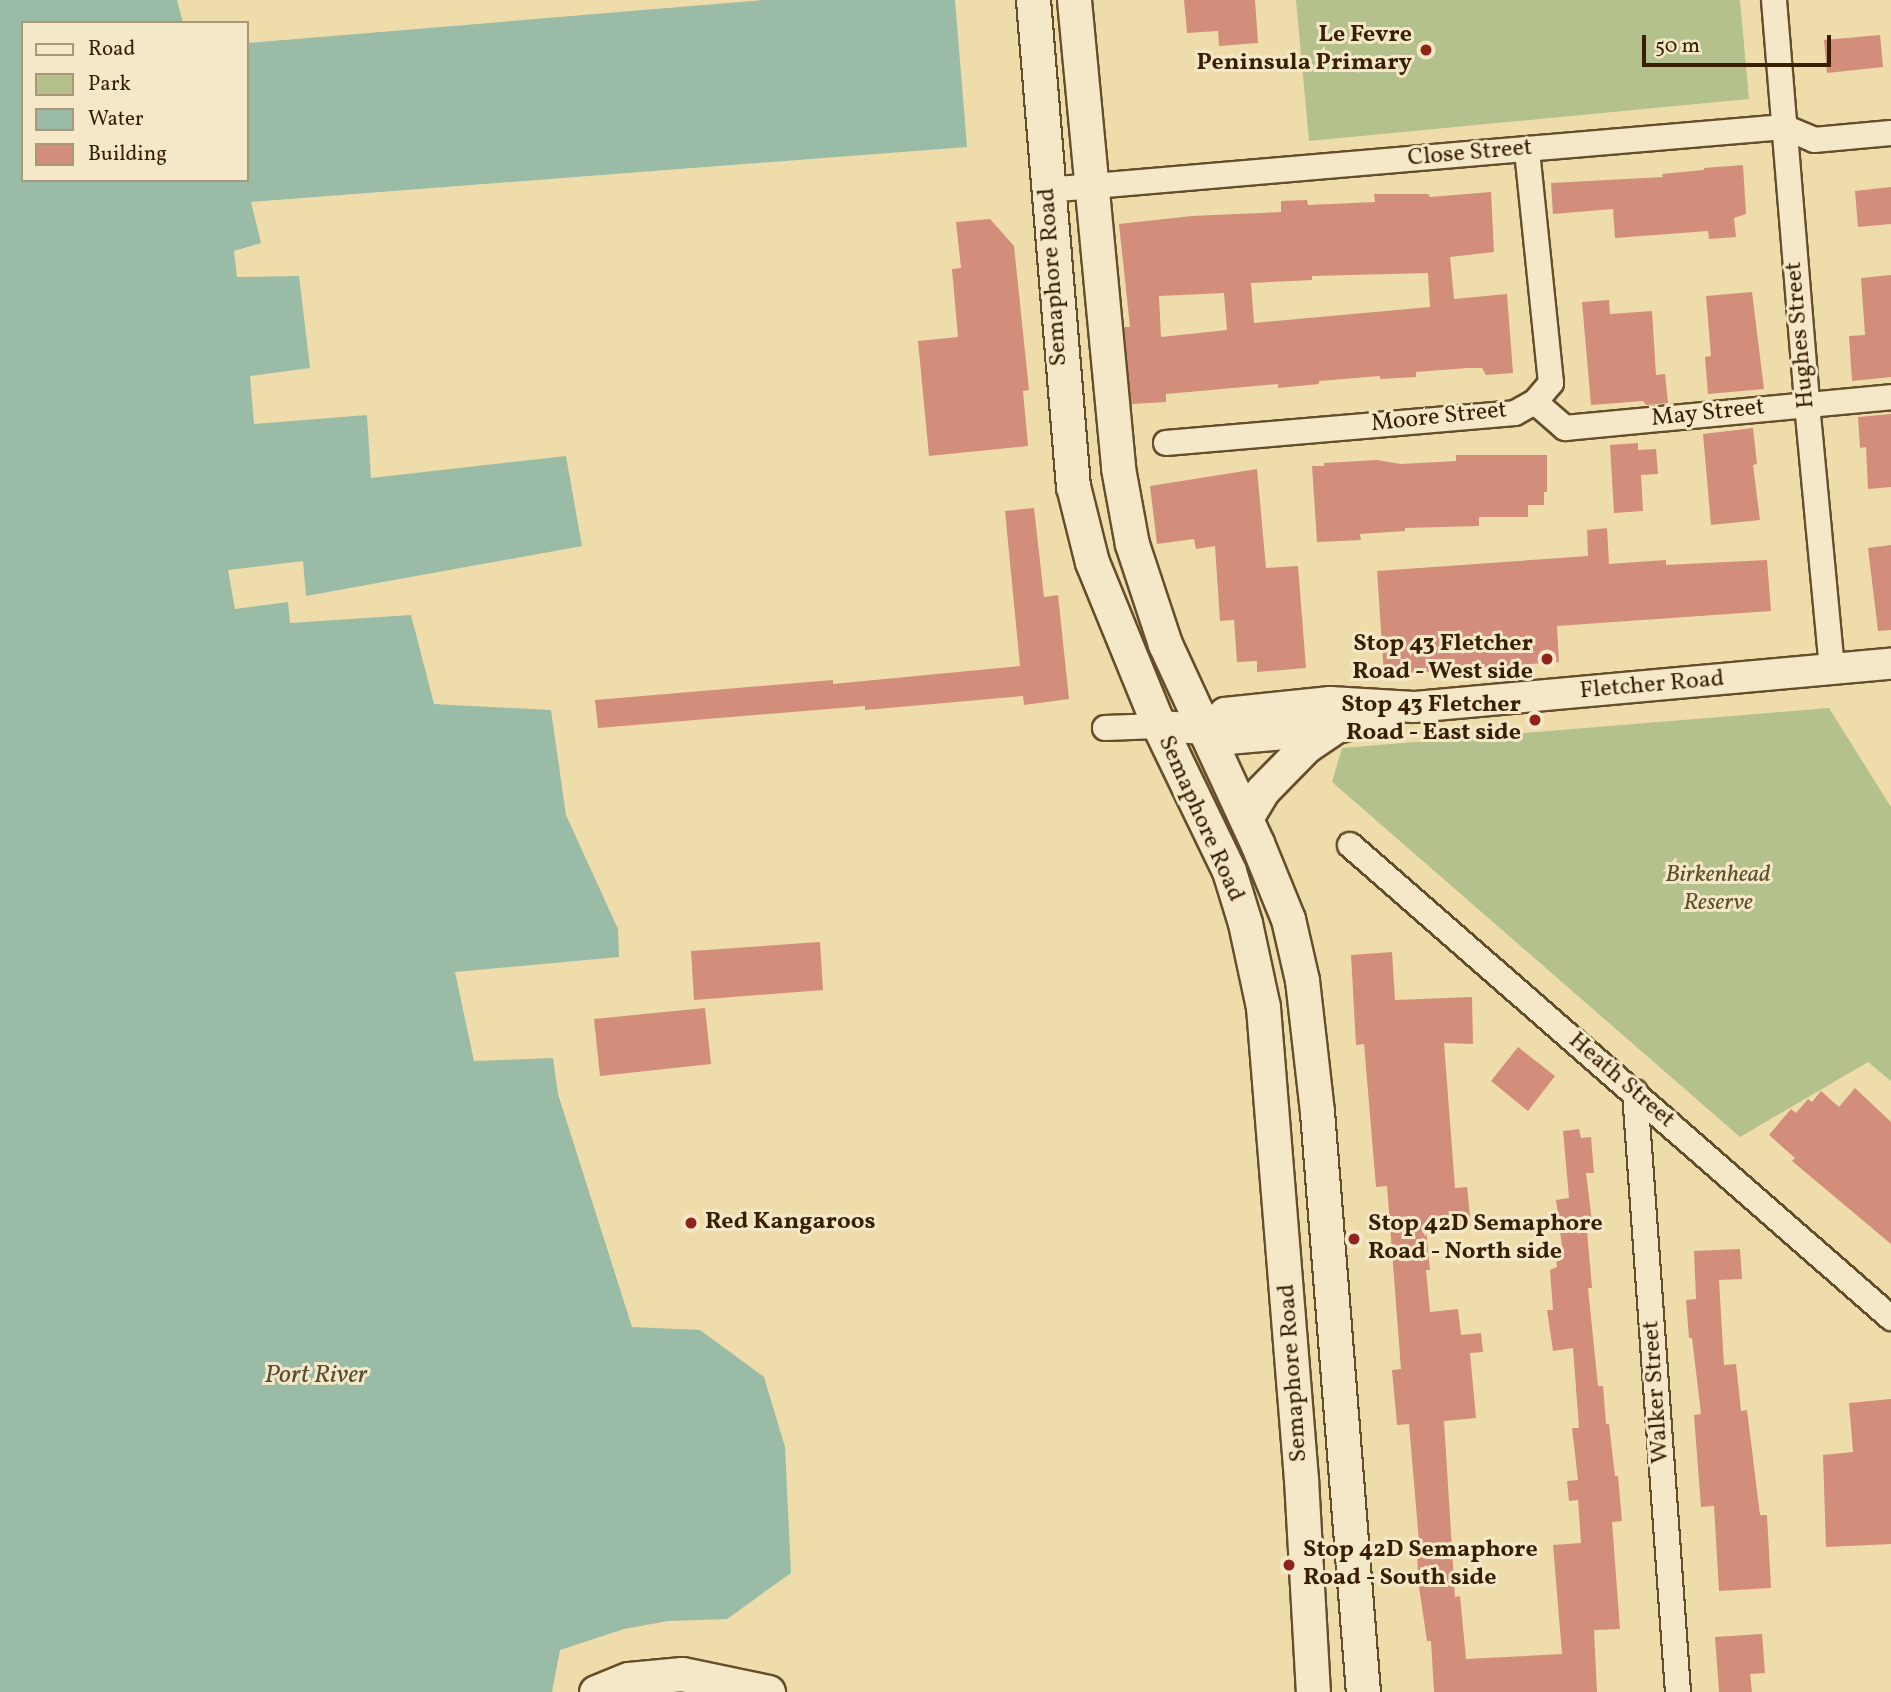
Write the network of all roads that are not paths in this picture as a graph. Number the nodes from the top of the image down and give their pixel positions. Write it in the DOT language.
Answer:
graph roads {
  1 [pos="1033,0"];
  2 [pos="1074,0"];
  3 [pos="1774,0"];
  4 [pos="1784,127"];
  5 [pos="1891,133"];
  6 [pos="1527,149"];
  7 [pos="1090,188"];
  8 [pos="1047,190"];
  9 [pos="1891,397"];
  10 [pos="1535,402"];
  11 [pos="1807,404"];
  12 [pos="1166,443"];
  13 [pos="1891,664"];
  14 [pos="1832,669"];
  15 [pos="1413,707"];
  16 [pos="1159,726"];
  17 [pos="1105,728"];
  18 [pos="1206,729"];
  19 [pos="1330,730"];
  20 [pos="1246,818"];
  21 [pos="1350,845"];
  22 [pos="1635,1092"];
  23 [pos="1891,1318"];
  24 [pos="596,1692"];
  25 [pos="768,1692"];
  26 [pos="1313,1692"];
  27 [pos="1363,1692"];
  28 [pos="1678,1692"];
  1 -- 8 [label="main road, Semaphore Road"];
  2 -- 7 [label="main road, Semaphore Road"];
  3 -- 4 [label="street, Hughes Street"];
  4 -- 5 [label="street, Close Street"];
  4 -- 6 [label="street, Close Street"];
  4 -- 11 [label="street, Hughes Street"];
  6 -- 7 [label="street, Close Street"];
  6 -- 10 [label="street, Moore Street"];
  7 -- 8 [label="street, Close Street"];
  7 -- 18 [label="main road, Semaphore Road"];
  8 -- 16 [label="main road, Semaphore Road"];
  9 -- 11 [label="street, May Street"];
  10 -- 11 [label="street, May Street"];
  10 -- 12 [label="street, Moore Street"];
  11 -- 14 [label="street, Hughes Street"];
  13 -- 14 [label="street, Fletcher Road"];
  14 -- 15 [label="street, Fletcher Road"];
  15 -- 18 [label="street, Fletcher Road"];
  15 -- 19 [label="street, Fletcher Road"];
  16 -- 17 [label="street"];
  16 -- 18 [label="street, Fletcher Road"];
  16 -- 26 [label="main road, Semaphore Road"];
  18 -- 19 [label="street, Fletcher Road"];
  18 -- 20 [label="main road, Semaphore Road"];
  19 -- 20 [label="main road"];
  20 -- 27 [label="main road, Semaphore Road"];
  21 -- 22 [label="street, Heath Street"];
  22 -- 23 [label="street, Heath Street"];
  22 -- 28 [label="street, Walker Street"];
  24 -- 25 [label="main road"];
}
